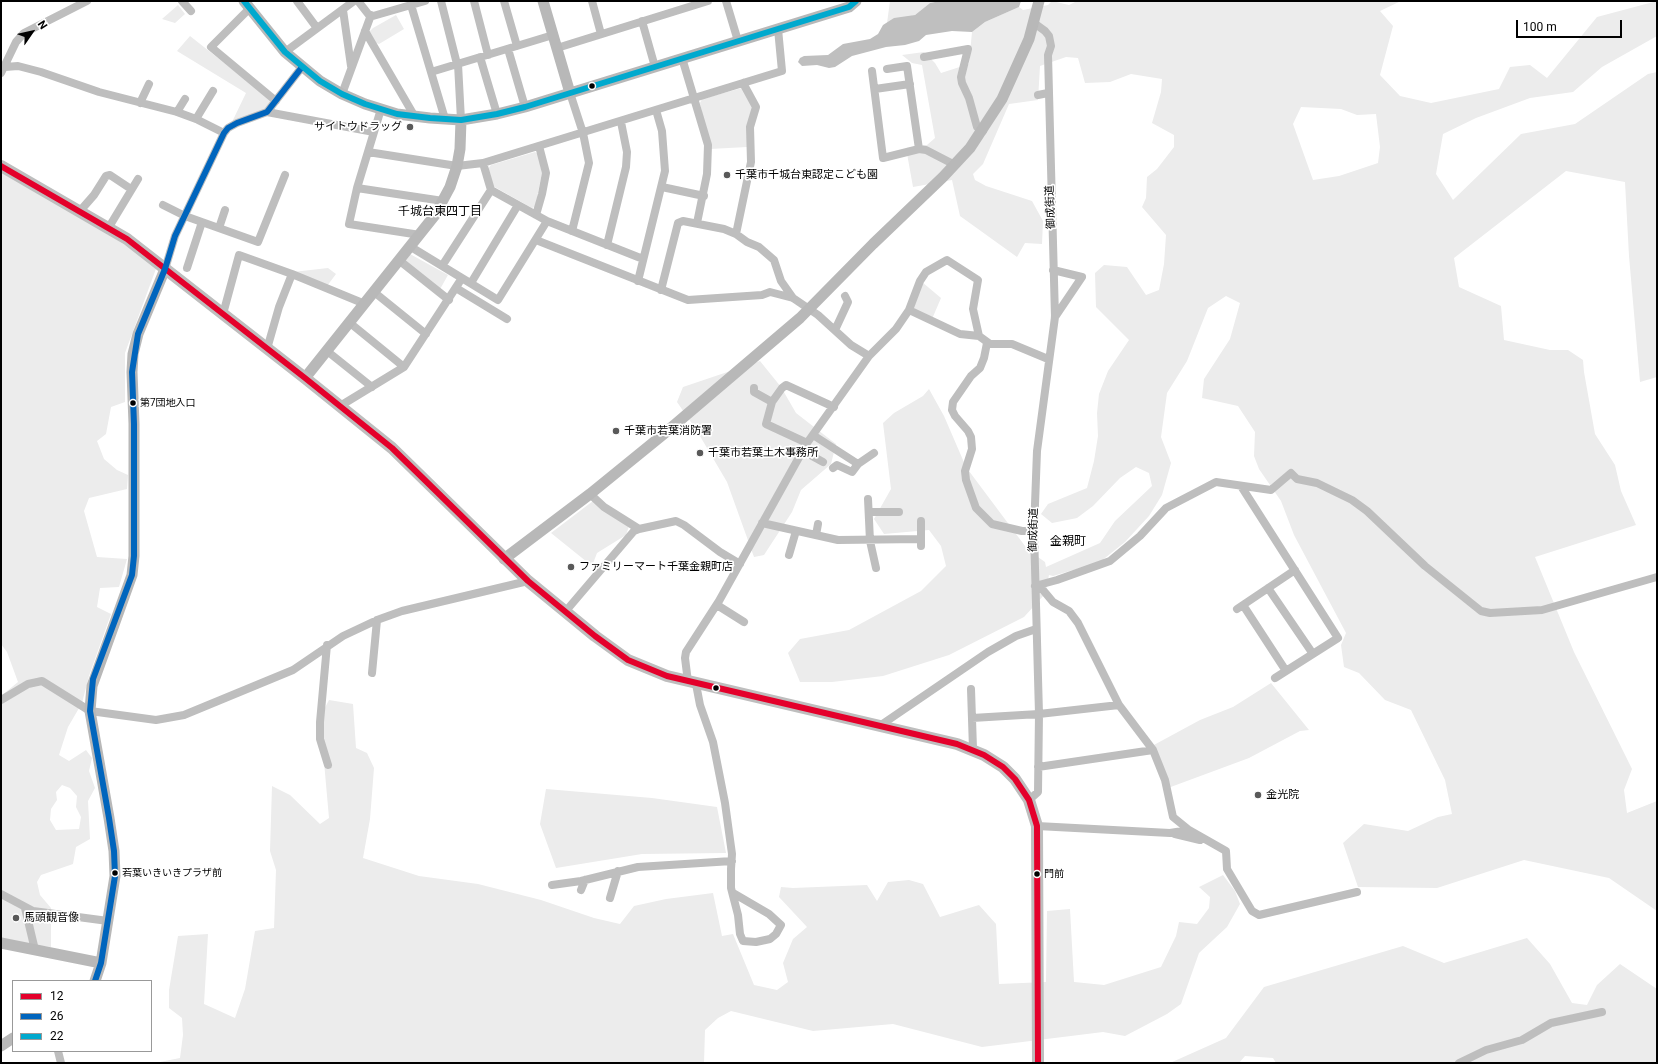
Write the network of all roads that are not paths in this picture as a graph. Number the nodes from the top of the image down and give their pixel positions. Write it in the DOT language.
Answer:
graph roads {
  1 [pos="87,1"];
  2 [pos="182,1"];
  3 [pos="297,1"];
  4 [pos="354,1"];
  5 [pos="358,1"];
  6 [pos="425,1"];
  7 [pos="441,1"];
  8 [pos="474,1"];
  9 [pos="504,1"];
  10 [pos="543,1"];
  11 [pos="592,1"];
  12 [pos="708,1"];
  13 [pos="726,1"];
  14 [pos="856,1"];
  15 [pos="1039,1"];
  16 [pos="247,4"];
  17 [pos="411,5"];
  18 [pos="343,10"];
  19 [pos="191,11"];
  20 [pos="371,15"];
  21 [pos="642,22"];
  22 [pos="1034,23"];
  23 [pos="317,28"];
  24 [pos="778,29"];
  25 [pos="365,31"];
  26 [pos="601,34"];
  27 [pos="553,35"];
  28 [pos="738,41"];
  29 [pos="517,46"];
  30 [pos="557,48"];
  31 [pos="508,49"];
  32 [pos="285,52"];
  33 [pos="484,56"];
  34 [pos="924,57"];
  35 [pos="682,58"];
  36 [pos="457,64"];
  37 [pos="655,66"];
  38 [pos="302,67"];
  39 [pos="352,68"];
  40 [pos="887,69"];
  41 [pos="3,70"];
  42 [pos="872,71"];
  43 [pos="431,72"];
  44 [pos="743,83"];
  45 [pos="149,84"];
  46 [pos="910,84"];
  47 [pos="874,89"];
  48 [pos="213,91"];
  49 [pos="570,92"];
  50 [pos="1048,93"];
  51 [pos="342,94"];
  52 [pos="1038,94"];
  53 [pos="185,98"];
  54 [pos="695,98"];
  55 [pos="276,101"];
  56 [pos="140,103"];
  57 [pos="526,107"];
  58 [pos="381,109"];
  59 [pos="656,110"];
  60 [pos="177,112"];
  61 [pos="266,112"];
  62 [pos="497,114"];
  63 [pos="415,116"];
  64 [pos="196,119"];
  65 [pos="445,119"];
  66 [pos="461,120"];
  67 [pos="621,122"];
  68 [pos="983,131"];
  69 [pos="374,132"];
  70 [pos="224,133"];
  71 [pos="583,133"];
  72 [pos="539,146"];
  73 [pos="919,149"];
  74 [pos="368,152"];
  75 [pos="483,163"];
  76 [pos="955,165"];
  77 [pos="1,166"];
  78 [pos="457,166"];
  79 [pos="285,174"];
  80 [pos="138,179"];
  81 [pos="662,187"];
  82 [pos="357,188"];
  83 [pos="131,189"];
  84 [pos="491,190"];
  85 [pos="704,196"];
  86 [pos="443,200"];
  87 [pos="163,205"];
  88 [pos="518,205"];
  89 [pos="225,210"];
  90 [pos="80,211"];
  91 [pos="536,215"];
  92 [pos="185,216"];
  93 [pos="547,221"];
  94 [pos="202,222"];
  95 [pos="697,223"];
  96 [pos="109,227"];
  97 [pos="219,228"];
  98 [pos="572,231"];
  99 [pos="736,234"];
  100 [pos="420,235"];
  101 [pos="536,240"];
  102 [pos="607,245"];
  103 [pos="411,247"];
  104 [pos="643,258"];
  105 [pos="400,261"];
  106 [pos="442,266"];
  107 [pos="165,268"];
  108 [pos="187,268"];
  109 [pos="1054,270"];
  110 [pos="292,274"];
  111 [pos="462,278"];
  112 [pos="638,281"];
  113 [pos="471,283"];
  114 [pos="456,288"];
  115 [pos="660,290"];
  116 [pos="374,292"];
  117 [pos="845,296"];
  118 [pos="793,298"];
  119 [pos="449,300"];
  120 [pos="365,304"];
  121 [pos="809,309"];
  122 [pos="909,310"];
  123 [pos="223,314"];
  124 [pos="1055,317"];
  125 [pos="507,319"];
  126 [pos="350,323"];
  127 [pos="835,330"];
  128 [pos="426,334"];
  129 [pos="979,336"];
  130 [pos="987,342"];
  131 [pos="267,349"];
  132 [pos="327,351"];
  133 [pos="869,356"];
  134 [pos="1048,359"];
  135 [pos="404,366"];
  136 [pos="305,378"];
  137 [pos="372,387"];
  138 [pos="754,388"];
  139 [pos="772,402"];
  140 [pos="340,406"];
  141 [pos="834,407"];
  142 [pos="813,436"];
  143 [pos="805,447"];
  144 [pos="874,453"];
  145 [pos="823,462"];
  146 [pos="858,464"];
  147 [pos="833,468"];
  148 [pos="1241,486"];
  149 [pos="590,494"];
  150 [pos="868,499"];
  151 [pos="869,512"];
  152 [pos="898,512"];
  153 [pos="921,521"];
  154 [pos="762,523"];
  155 [pos="818,524"];
  156 [pos="639,529"];
  157 [pos="796,530"];
  158 [pos="1034,531"];
  159 [pos="816,535"];
  160 [pos="870,540"];
  161 [pos="790,555"];
  162 [pos="504,559"];
  163 [pos="740,564"];
  164 [pos="876,568"];
  165 [pos="1295,570"];
  166 [pos="1657,577"];
  167 [pos="528,582"];
  168 [pos="1035,586"];
  169 [pos="1268,588"];
  170 [pos="717,605"];
  171 [pos="566,612"];
  172 [pos="377,620"];
  173 [pos="744,622"];
  174 [pos="1036,629"];
  175 [pos="327,645"];
  176 [pos="1313,654"];
  177 [pos="1286,671"];
  178 [pos="372,673"];
  179 [pos="1275,678"];
  180 [pos="692,683"];
  181 [pos="971,689"];
  182 [pos="1,700"];
  183 [pos="1119,705"];
  184 [pos="90,711"];
  185 [pos="1039,714"];
  186 [pos="972,718"];
  187 [pos="881,725"];
  188 [pos="973,750"];
  189 [pos="1153,750"];
  190 [pos="328,765"];
  191 [pos="1038,767"];
  192 [pos="1029,800"];
  193 [pos="1037,826"];
  194 [pos="1189,830"];
  195 [pos="1170,833"];
  196 [pos="1208,842"];
  197 [pos="732,861"];
  198 [pos="618,871"];
  199 [pos="585,880"];
  200 [pos="552,885"];
  201 [pos="580,890"];
  202 [pos="1357,892"];
  203 [pos="733,893"];
  204 [pos="1,894"];
  205 [pos="610,898"];
  206 [pos="25,908"];
  207 [pos="108,921"];
  208 [pos="1,943"];
  209 [pos="36,950"];
  210 [pos="101,963"];
  211 [pos="96,980"];
  212 [pos="1602,1012"];
  213 [pos="12,1039"];
  214 [pos="1,1046"];
  215 [pos="58,1052"];
  216 [pos="61,1063"];
  217 [pos="1038,1063"];
  218 [pos="1459,1063"];
  1 -- 41 [label="street"];
  2 -- 19 [label="street"];
  3 -- 23 [label="street"];
  4 -- 18 [label="street"];
  5 -- 20 [label="street"];
  6 -- 17 [label="street"];
  7 -- 36 [label="street"];
  8 -- 33 [label="street"];
  9 -- 29 [label="street"];
  10 -- 27 [label="street"];
  11 -- 26 [label="street"];
  12 -- 21 [label="street"];
  13 -- 28 [label="street"];
  14 -- 24 [label="street"];
  15 -- 22 [label="street"];
  16 -- 32 [label="street"];
  16 -- 55 [label="street"];
  17 -- 20 [label="street"];
  17 -- 43 [label="street"];
  18 -- 23 [label="street"];
  18 -- 39 [label="street"];
  20 -- 25 [label="street"];
  21 -- 26 [label="street"];
  21 -- 37 [label="street"];
  22 -- 50 [label="street, 御成街道"];
  22 -- 68 [label="street"];
  23 -- 32 [label="street"];
  24 -- 28 [label="street"];
  24 -- 44 [label="street"];
  25 -- 39 [label="street"];
  25 -- 63 [label="street"];
  26 -- 30 [label="street"];
  27 -- 29 [label="street"];
  27 -- 30 [label="street"];
  28 -- 35 [label="street"];
  29 -- 31 [label="street"];
  30 -- 49 [label="street"];
  31 -- 33 [label="street"];
  31 -- 57 [label="street"];
  32 -- 38 [label="street"];
  33 -- 36 [label="street"];
  33 -- 62 [label="street"];
  34 -- 68 [label="street"];
  35 -- 37 [label="street"];
  35 -- 54 [label="street"];
  36 -- 43 [label="street"];
  36 -- 66 [label="street"];
  37 -- 49 [label="street"];
  38 -- 51 [label="street"];
  38 -- 55 [label="street"];
  39 -- 51 [label="street"];
  40 -- 46 [label="street"];
  41 -- 56 [label="street"];
  42 -- 47 [label="street"];
  43 -- 65 [label="street"];
  44 -- 54 [label="street"];
  44 -- 99 [label="street"];
  45 -- 56 [label="street"];
  46 -- 47 [label="street"];
  46 -- 73 [label="street"];
  47 -- 73 [label="street"];
  48 -- 64 [label="street"];
  49 -- 57 [label="street"];
  49 -- 71 [label="street"];
  50 -- 52 [label="street"];
  50 -- 109 [label="street, 御成街道"];
  51 -- 58 [label="street"];
  53 -- 60 [label="street"];
  54 -- 59 [label="street"];
  54 -- 85 [label="street"];
  55 -- 61 [label="street"];
  56 -- 60 [label="street"];
  57 -- 62 [label="street"];
  58 -- 63 [label="street"];
  58 -- 69 [label="street"];
  59 -- 67 [label="street"];
  59 -- 81 [label="street"];
  60 -- 64 [label="street"];
  61 -- 69 [label="street"];
  61 -- 70 [label="street"];
  62 -- 66 [label="street"];
  63 -- 65 [label="street"];
  64 -- 70 [label="street"];
  65 -- 66 [label="street"];
  66 -- 78 [label="street"];
  67 -- 71 [label="street"];
  67 -- 102 [label="street"];
  68 -- 76 [label="street"];
  69 -- 74 [label="street"];
  70 -- 92 [label="street"];
  71 -- 72 [label="street"];
  71 -- 98 [label="street"];
  72 -- 75 [label="street"];
  72 -- 91 [label="street"];
  73 -- 76 [label="street"];
  74 -- 78 [label="street"];
  74 -- 82 [label="street"];
  75 -- 78 [label="street"];
  75 -- 84 [label="street"];
  76 -- 121 [label="street"];
  77 -- 90 [label="main road"];
  78 -- 86 [label="street"];
  79 -- 97 [label="street"];
  80 -- 83 [label="street"];
  81 -- 85 [label="street"];
  81 -- 104 [label="street"];
  82 -- 86 [label="street"];
  82 -- 100 [label="street"];
  83 -- 90 [label="street"];
  83 -- 96 [label="street"];
  84 -- 88 [label="street"];
  84 -- 106 [label="street"];
  85 -- 95 [label="street"];
  86 -- 100 [label="street"];
  87 -- 92 [label="street"];
  88 -- 91 [label="street"];
  88 -- 113 [label="street"];
  89 -- 97 [label="street"];
  90 -- 96 [label="main road"];
  91 -- 93 [label="street"];
  92 -- 94 [label="street"];
  92 -- 107 [label="street"];
  93 -- 98 [label="street"];
  93 -- 101 [label="street"];
  94 -- 97 [label="street"];
  94 -- 108 [label="street"];
  95 -- 99 [label="street"];
  95 -- 115 [label="street"];
  96 -- 107 [label="main road"];
  98 -- 102 [label="street"];
  99 -- 118 [label="street"];
  100 -- 103 [label="street"];
  101 -- 112 [label="street"];
  101 -- 113 [label="street"];
  102 -- 104 [label="street"];
  103 -- 105 [label="street"];
  103 -- 106 [label="street"];
  104 -- 112 [label="street"];
  105 -- 116 [label="street"];
  105 -- 119 [label="street"];
  106 -- 111 [label="street"];
  107 -- 123 [label="main road"];
  107 -- 184 [label="street"];
  109 -- 124 [label="street, 御成街道"];
  109 -- 124 [label="street"];
  110 -- 120 [label="street"];
  110 -- 123 [label="street"];
  110 -- 131 [label="street"];
  111 -- 113 [label="street"];
  111 -- 114 [label="street"];
  112 -- 115 [label="street"];
  114 -- 119 [label="street"];
  114 -- 125 [label="street"];
  115 -- 118 [label="street"];
  116 -- 120 [label="street"];
  116 -- 128 [label="street"];
  117 -- 127 [label="street"];
  118 -- 121 [label="street"];
  119 -- 128 [label="street"];
  120 -- 126 [label="street"];
  121 -- 127 [label="street"];
  121 -- 149 [label="street"];
  122 -- 129 [label="street"];
  122 -- 129 [label="street"];
  122 -- 133 [label="street"];
  123 -- 131 [label="main road"];
  124 -- 134 [label="street, 御成街道"];
  126 -- 132 [label="street"];
  126 -- 135 [label="street"];
  127 -- 133 [label="street"];
  128 -- 135 [label="street"];
  129 -- 130 [label="street"];
  130 -- 134 [label="street"];
  130 -- 158 [label="street"];
  131 -- 136 [label="main road"];
  132 -- 136 [label="street"];
  132 -- 137 [label="street"];
  133 -- 141 [label="street"];
  134 -- 158 [label="street, 御成街道"];
  135 -- 137 [label="street"];
  136 -- 140 [label="main road"];
  137 -- 140 [label="street"];
  138 -- 139 [label="street"];
  139 -- 141 [label="street"];
  139 -- 143 [label="street"];
  140 -- 162 [label="main road"];
  141 -- 142 [label="street"];
  142 -- 143 [label="street"];
  142 -- 146 [label="street"];
  143 -- 145 [label="street"];
  143 -- 154 [label="street"];
  144 -- 146 [label="street"];
  146 -- 147 [label="street"];
  148 -- 165 [label="street"];
  148 -- 166 [label="street"];
  148 -- 168 [label="street"];
  149 -- 156 [label="street"];
  149 -- 162 [label="street"];
  150 -- 151 [label="street"];
  151 -- 152 [label="street"];
  151 -- 160 [label="street"];
  153 -- 160 [label="street"];
  154 -- 157 [label="street"];
  154 -- 163 [label="street"];
  155 -- 159 [label="street"];
  156 -- 163 [label="street"];
  156 -- 171 [label="street"];
  157 -- 159 [label="street"];
  157 -- 161 [label="street"];
  158 -- 168 [label="street, 御成街道"];
  159 -- 160 [label="street"];
  160 -- 164 [label="street"];
  162 -- 167 [label="main road"];
  163 -- 170 [label="street"];
  165 -- 169 [label="street"];
  165 -- 176 [label="street"];
  167 -- 171 [label="main road"];
  167 -- 172 [label="street"];
  168 -- 174 [label="street, 御成街道"];
  168 -- 183 [label="street"];
  169 -- 176 [label="street"];
  169 -- 177 [label="street"];
  170 -- 173 [label="street"];
  170 -- 180 [label="street"];
  171 -- 180 [label="main road"];
  172 -- 175 [label="street"];
  172 -- 178 [label="street"];
  174 -- 185 [label="street, 御成街道"];
  174 -- 187 [label="street"];
  175 -- 184 [label="street"];
  175 -- 190 [label="street"];
  176 -- 177 [label="street"];
  177 -- 179 [label="street"];
  180 -- 187 [label="main road"];
  180 -- 197 [label="street"];
  181 -- 186 [label="street"];
  182 -- 184 [label="street"];
  183 -- 185 [label="street"];
  183 -- 189 [label="street"];
  184 -- 207 [label="street"];
  185 -- 186 [label="street"];
  185 -- 191 [label="street, 御成街道"];
  186 -- 188 [label="street"];
  187 -- 188 [label="main road"];
  188 -- 192 [label="main road"];
  189 -- 191 [label="street"];
  189 -- 194 [label="street"];
  191 -- 192 [label="street, 御成街道"];
  192 -- 193 [label="main road"];
  193 -- 195 [label="street"];
  193 -- 217 [label="main road"];
  194 -- 195 [label="street"];
  194 -- 196 [label="street"];
  195 -- 196 [label="street"];
  196 -- 202 [label="street"];
  197 -- 198 [label="street"];
  197 -- 203 [label="street"];
  198 -- 199 [label="street"];
  198 -- 205 [label="street"];
  199 -- 200 [label="street"];
  199 -- 201 [label="street"];
  203 -- 203 [label="street"];
  204 -- 206 [label="street"];
  206 -- 207 [label="street"];
  206 -- 209 [label="street"];
  207 -- 210 [label="street"];
  208 -- 209 [label="street"];
  209 -- 210 [label="street"];
  210 -- 211 [label="street"];
  212 -- 218 [label="street"];
  213 -- 214 [label="street"];
  215 -- 216 [label="street"];
}
